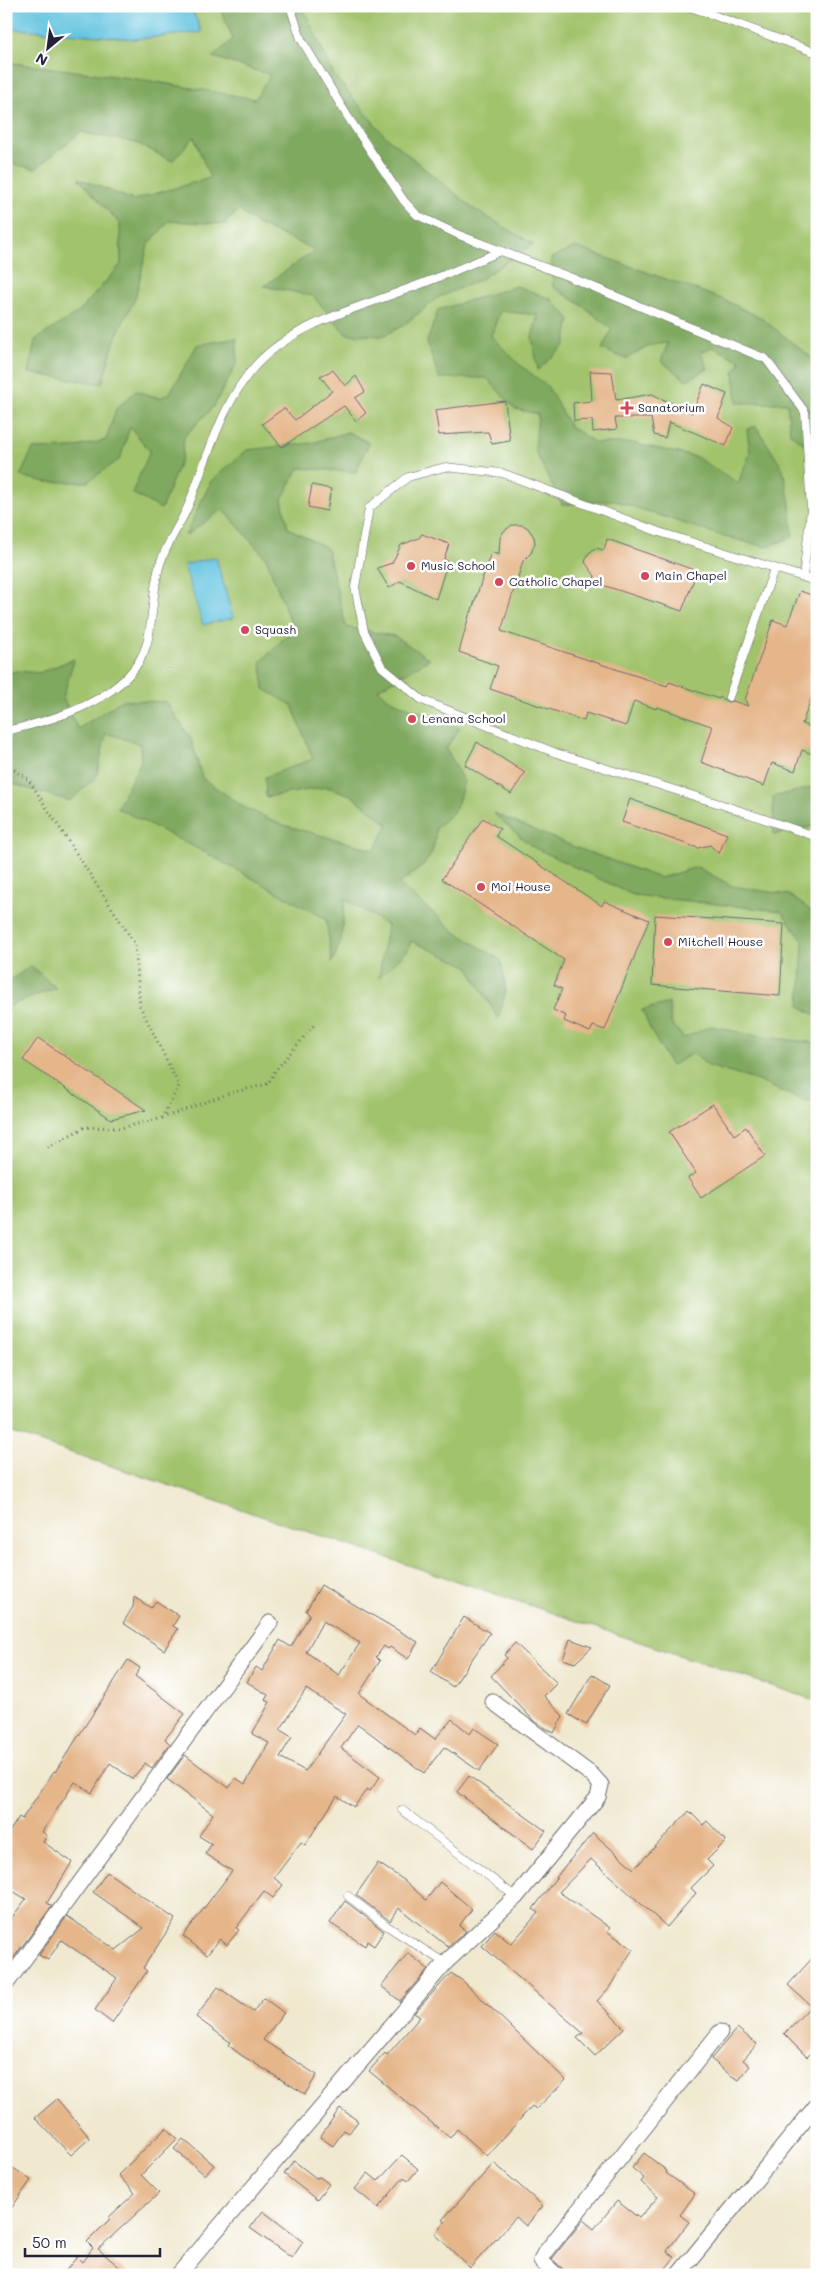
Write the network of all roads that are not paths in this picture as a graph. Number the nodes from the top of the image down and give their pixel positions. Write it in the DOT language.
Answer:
graph roads {
  1 [pos="290,6"];
  2 [pos="688,6"];
  3 [pos="817,53"];
  4 [pos="501,251"];
  5 [pos="814,510"];
  6 [pos="774,569"];
  7 [pos="803,577"];
  8 [pos="817,582"];
  9 [pos="729,697"];
  10 [pos="6,731"];
  11 [pos="817,837"];
  12 [pos="270,1622"];
  13 [pos="494,1702"];
  14 [pos="402,1810"];
  15 [pos="348,1896"];
  16 [pos="516,1897"];
  17 [pos="445,1963"];
  18 [pos="6,1984"];
  19 [pos="720,2032"];
  20 [pos="817,2105"];
  21 [pos="178,2275"];
  22 [pos="556,2275"];
  23 [pos="678,2275"];
  1 -- 4 [label="lane"];
  2 -- 3 [label="lane"];
  4 -- 5 [label="lane"];
  4 -- 10 [label="lane"];
  5 -- 7 [label="lane"];
  6 -- 7 [label="lane"];
  6 -- 9 [label="lane"];
  6 -- 11 [label="lane"];
  7 -- 8 [label="lane"];
  12 -- 18 [label="street"];
  13 -- 16 [label="street"];
  14 -- 16 [label="lane"];
  15 -- 17 [label="lane"];
  16 -- 17 [label="street"];
  17 -- 21 [label="street"];
  19 -- 22 [label="street"];
  20 -- 23 [label="street"];
}
